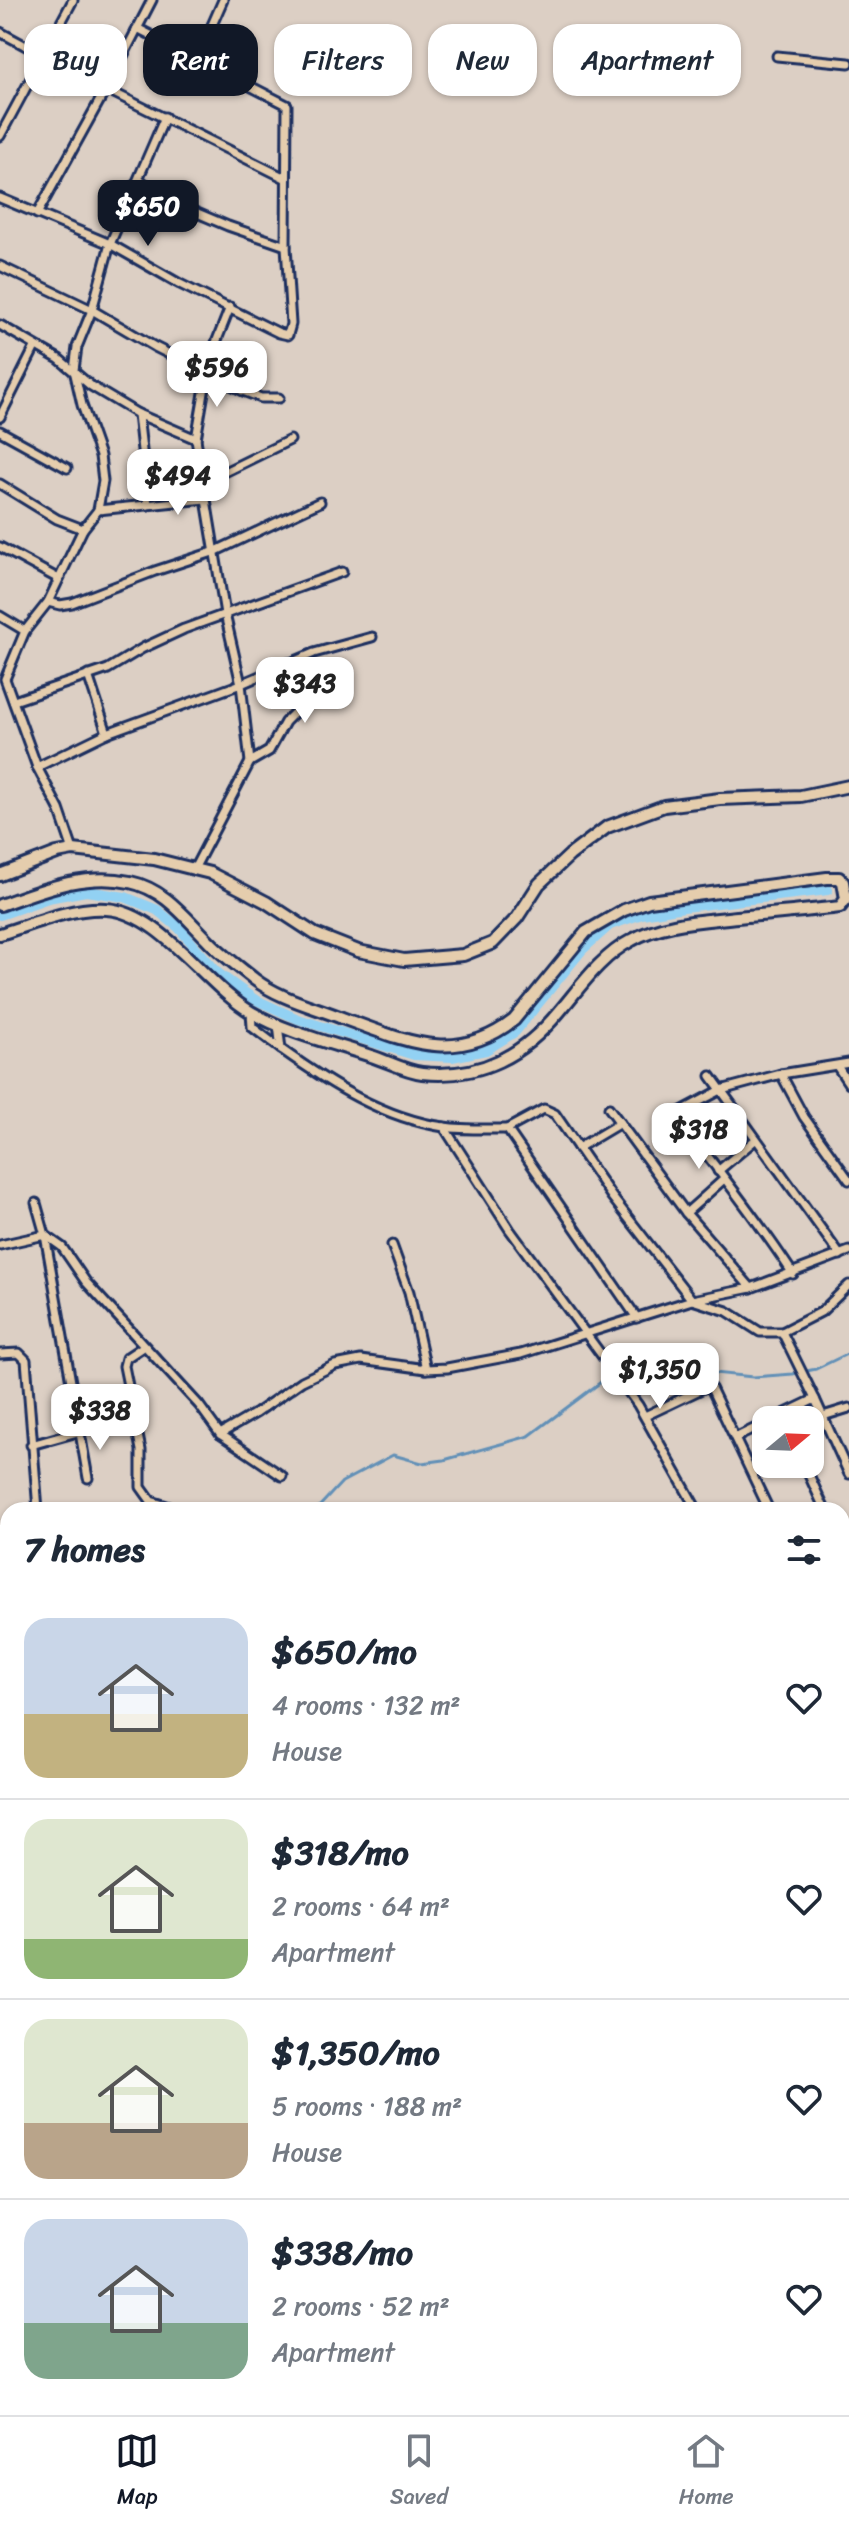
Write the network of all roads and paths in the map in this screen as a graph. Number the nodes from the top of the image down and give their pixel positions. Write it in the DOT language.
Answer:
graph roads {
  1 [pos="73,0"];
  2 [pos="152,0"];
  3 [pos="223,0"];
  4 [pos="60,24"];
  5 [pos="212,24"];
  6 [pos="137,28"];
  7 [pos="143,31"];
  8 [pos="0,32"];
  9 [pos="24,45"];
  10 [pos="127,48"];
  11 [pos="777,56"];
  12 [pos="849,63"];
  13 [pos="258,89"];
  14 [pos="24,92"];
  15 [pos="102,96"];
  16 [pos="121,96"];
  17 [pos="165,117"];
  18 [pos="0,136"];
  19 [pos="285,178"];
  20 [pos="139,180"];
  21 [pos="0,198"];
  22 [pos="37,214"];
  23 [pos="110,244"];
  24 [pos="286,246"];
  25 [pos="0,266"];
  26 [pos="230,307"];
  27 [pos="92,310"];
  28 [pos="0,325"];
  29 [pos="35,347"];
  30 [pos="74,370"];
  31 [pos="207,373"];
  32 [pos="0,392"];
  33 [pos="9,397"];
  34 [pos="279,398"];
  35 [pos="138,414"];
  36 [pos="0,417"];
  37 [pos="0,431"];
  38 [pos="196,439"];
  39 [pos="290,440"];
  40 [pos="67,468"];
  41 [pos="202,483"];
  42 [pos="0,484"];
  43 [pos="205,499"];
  44 [pos="320,502"];
  45 [pos="148,505"];
  46 [pos="98,510"];
  47 [pos="83,529"];
  48 [pos="0,547"];
  49 [pos="216,551"];
  50 [pos="342,572"];
  51 [pos="57,578"];
  52 [pos="48,602"];
  53 [pos="225,614"];
  54 [pos="0,616"];
  55 [pos="25,631"];
  56 [pos="372,637"];
  57 [pos="288,663"];
  58 [pos="88,675"];
  59 [pos="241,684"];
  60 [pos="14,701"];
  61 [pos="107,733"];
  62 [pos="250,762"];
  63 [pos="37,767"];
  64 [pos="849,786"];
  65 [pos="73,850"];
  66 [pos="194,869"];
  67 [pos="0,875"];
  68 [pos="0,905"];
  69 [pos="0,934"];
  70 [pos="251,1012"];
  71 [pos="278,1025"];
  72 [pos="281,1049"];
  73 [pos="849,1063"];
  74 [pos="837,1066"];
  75 [pos="781,1074"];
  76 [pos="711,1076"];
  77 [pos="849,1084"];
  78 [pos="721,1090"];
  79 [pos="609,1108"];
  80 [pos="620,1123"];
  81 [pos="444,1127"];
  82 [pos="507,1129"];
  83 [pos="755,1140"];
  84 [pos="578,1148"];
  85 [pos="718,1171"];
  86 [pos="723,1180"];
  87 [pos="849,1180"];
  88 [pos="36,1203"];
  89 [pos="686,1213"];
  90 [pos="45,1235"];
  91 [pos="0,1245"];
  92 [pos="392,1245"];
  93 [pos="849,1251"];
  94 [pos="840,1255"];
  95 [pos="793,1274"];
  96 [pos="849,1285"];
  97 [pos="751,1288"];
  98 [pos="692,1300"];
  99 [pos="637,1318"];
  100 [pos="782,1332"];
  101 [pos="586,1334"];
  102 [pos="144,1346"];
  103 [pos="0,1354"];
  104 [pos="426,1369"];
  105 [pos="815,1399"];
  106 [pos="803,1406"];
  107 [pos="818,1406"];
  108 [pos="849,1408"];
  109 [pos="645,1416"];
  110 [pos="824,1416"];
  111 [pos="824,1418"];
  112 [pos="752,1430"];
  113 [pos="81,1431"];
  114 [pos="220,1434"];
  115 [pos="735,1438"];
  116 [pos="31,1445"];
  117 [pos="849,1474"];
  118 [pos="282,1476"];
  119 [pos="88,1478"];
  120 [pos="810,1478"];
  121 [pos="37,1502"];
  122 [pos="154,1502"];
  123 [pos="693,1502"];
  124 [pos="765,1502"];
  125 [pos="821,1502"];
  1 -- 4 [label="street"];
  2 -- 6 [label="street"];
  3 -- 5 [label="street"];
  6 -- 7 [label="street"];
  6 -- 10 [label="street"];
  8 -- 9 [label="street"];
  11 -- 12 [label="street"];
  13 -- 19 [label="street"];
  14 -- 18 [label="street"];
  15 -- 22 [label="street"];
  16 -- 17 [label="street"];
  17 -- 19 [label="street"];
  17 -- 20 [label="street"];
  19 -- 24 [label="street"];
  20 -- 23 [label="street"];
  20 -- 24 [label="street"];
  21 -- 22 [label="street"];
  22 -- 23 [label="street"];
  23 -- 26 [label="street"];
  23 -- 27 [label="street"];
  24 -- 26 [label="street"];
  25 -- 27 [label="street"];
  26 -- 31 [label="street"];
  27 -- 30 [label="street"];
  27 -- 31 [label="street"];
  28 -- 29 [label="street"];
  29 -- 30 [label="street"];
  29 -- 33 [label="street"];
  30 -- 35 [label="street"];
  30 -- 46 [label="street"];
  31 -- 34 [label="street"];
  31 -- 38 [label="street"];
  32 -- 33 [label="street"];
  33 -- 36 [label="street"];
  35 -- 38 [label="street"];
  35 -- 45 [label="street"];
  37 -- 40 [label="street"];
  38 -- 41 [label="street"];
  39 -- 41 [label="street"];
  41 -- 43 [label="street"];
  42 -- 47 [label="street"];
  43 -- 45 [label="street"];
  43 -- 49 [label="street"];
  44 -- 49 [label="street"];
  45 -- 46 [label="street"];
  46 -- 47 [label="street"];
  47 -- 51 [label="street"];
  48 -- 51 [label="street"];
  49 -- 52 [label="street"];
  49 -- 53 [label="street"];
  50 -- 53 [label="street"];
  51 -- 52 [label="street"];
  52 -- 55 [label="street"];
  53 -- 58 [label="street"];
  53 -- 59 [label="street"];
  54 -- 55 [label="street"];
  55 -- 60 [label="street"];
  56 -- 57 [label="street"];
  57 -- 59 [label="street"];
  57 -- 62 [label="street"];
  58 -- 60 [label="street"];
  58 -- 61 [label="street"];
  59 -- 61 [label="street"];
  59 -- 62 [label="street"];
  60 -- 63 [label="street"];
  61 -- 63 [label="street"];
  62 -- 66 [label="street"];
  63 -- 65 [label="street"];
  64 -- 66 [label="street"];
  65 -- 66 [label="street"];
  65 -- 67 [label="street"];
  68 -- 71 [label="street"];
  69 -- 70 [label="street"];
  70 -- 71 [label="street"];
  70 -- 72 [label="street"];
  71 -- 72 [label="street"];
  72 -- 81 [label="street"];
  73 -- 74 [label="street"];
  74 -- 75 [label="street"];
  74 -- 77 [label="street"];
  75 -- 78 [label="street"];
  75 -- 87 [label="street"];
  76 -- 78 [label="street"];
  78 -- 83 [label="street"];
  78 -- 85 [label="street"];
  79 -- 80 [label="street"];
  80 -- 84 [label="street"];
  80 -- 89 [label="street"];
  81 -- 82 [label="street"];
  81 -- 101 [label="street"];
  82 -- 84 [label="street"];
  82 -- 99 [label="street"];
  83 -- 85 [label="street"];
  83 -- 94 [label="street"];
  84 -- 98 [label="street"];
  85 -- 86 [label="street"];
  86 -- 89 [label="street"];
  86 -- 95 [label="street"];
  88 -- 90 [label="street"];
  89 -- 97 [label="street"];
  90 -- 91 [label="street"];
  90 -- 102 [label="street"];
  90 -- 113 [label="street"];
  92 -- 104 [label="street"];
  93 -- 94 [label="street"];
  94 -- 95 [label="street"];
  95 -- 97 [label="street"];
  96 -- 100 [label="street"];
  97 -- 98 [label="street"];
  98 -- 99 [label="street"];
  98 -- 100 [label="street"];
  99 -- 101 [label="street"];
  100 -- 105 [label="street"];
  101 -- 104 [label="street"];
  101 -- 109 [label="street"];
  102 -- 114 [label="street"];
  102 -- 122 [label="street"];
  103 -- 116 [label="street"];
  104 -- 114 [label="street"];
  105 -- 106 [label="street"];
  105 -- 107 [label="street"];
  108 -- 110 [label="street"];
  109 -- 115 [label="street"];
  109 -- 123 [label="street"];
  111 -- 117 [label="street"];
  112 -- 115 [label="street"];
  113 -- 116 [label="street"];
  113 -- 119 [label="street"];
  114 -- 118 [label="street"];
  115 -- 124 [label="street"];
  116 -- 121 [label="street"];
  120 -- 125 [label="street"];
}
